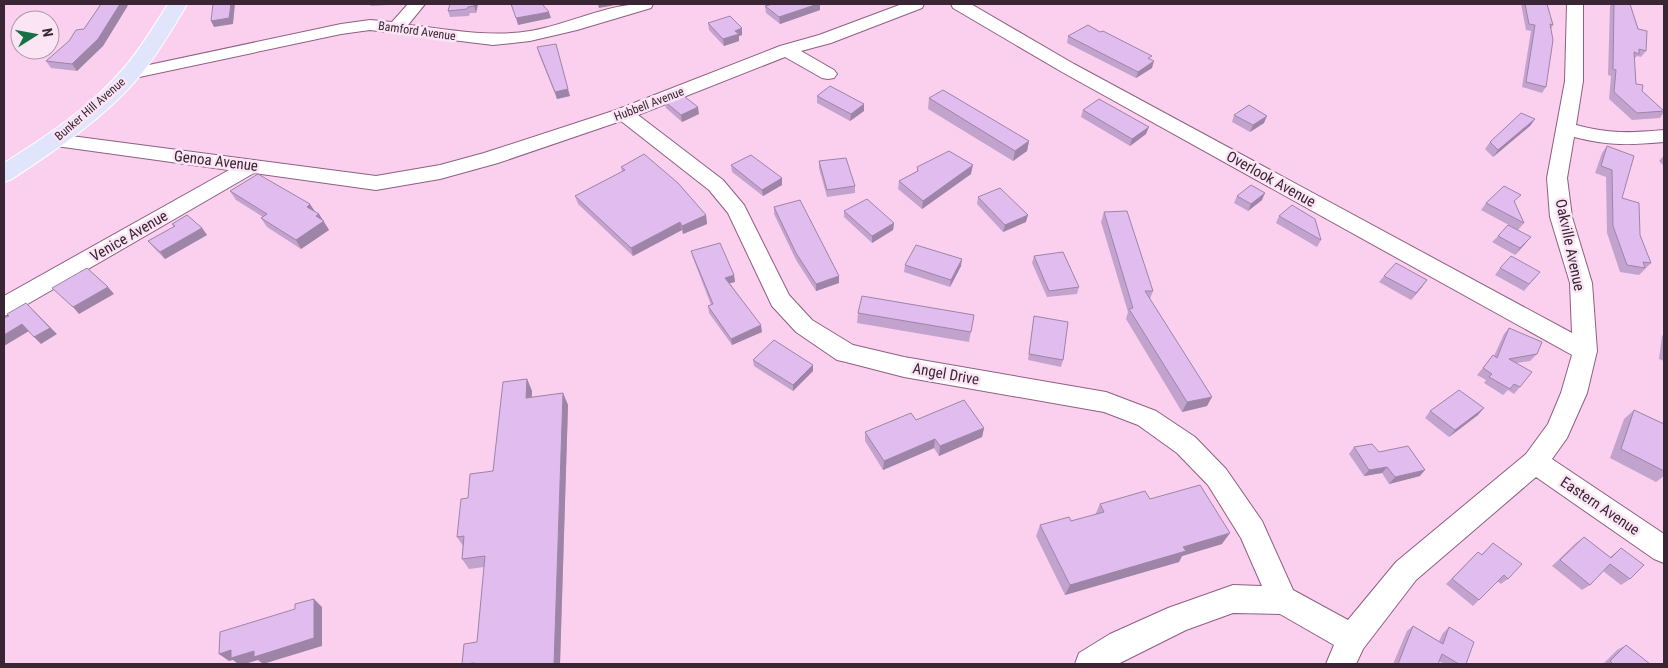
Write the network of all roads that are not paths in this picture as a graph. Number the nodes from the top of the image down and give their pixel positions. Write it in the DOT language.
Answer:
graph roads {
  1 [pos="177,4"];
  2 [pos="417,4"];
  3 [pos="645,4"];
  4 [pos="916,4"];
  5 [pos="959,4"];
  6 [pos="1576,4"];
  7 [pos="396,28"];
  8 [pos="786,50"];
  9 [pos="130,74"];
  10 [pos="828,74"];
  11 [pos="623,114"];
  12 [pos="1567,129"];
  13 [pos="1664,136"];
  14 [pos="56,140"];
  15 [pos="254,165"];
  16 [pos="4,174"];
  17 [pos="376,183"];
  18 [pos="4,307"];
  19 [pos="1585,352"];
  20 [pos="1535,462"];
  21 [pos="1664,550"];
  22 [pos="1283,600"];
  23 [pos="1346,652"];
  24 [pos="1090,664"];
  1 -- 9 [label="main road, Bunker Hill Avenue"];
  2 -- 7 [label="street"];
  3 -- 7 [label="street, Bamford Avenue"];
  4 -- 8 [label="street, Hubbell Avenue"];
  5 -- 19 [label="street, Overlook Avenue"];
  6 -- 12 [label="street, Oakville Avenue"];
  7 -- 9 [label="street, Bamford Avenue"];
  8 -- 10 [label="street"];
  8 -- 11 [label="street, Hubbell Avenue"];
  9 -- 14 [label="main road, Bunker Hill Avenue"];
  11 -- 17 [label="street, Hubbell Avenue"];
  11 -- 22 [label="street, Angel Drive"];
  12 -- 13 [label="street"];
  12 -- 19 [label="street, Oakville Avenue"];
  14 -- 15 [label="street, Genoa Avenue"];
  14 -- 16 [label="main road, Bunker Hill Avenue"];
  15 -- 17 [label="street, Genoa Avenue"];
  15 -- 18 [label="street, Venice Avenue"];
  19 -- 20 [label="street, Oakville Avenue"];
  20 -- 21 [label="street, Eastern Avenue"];
  20 -- 23 [label="street, Oakville Avenue"];
  22 -- 23 [label="street"];
  22 -- 24 [label="street"];
}
